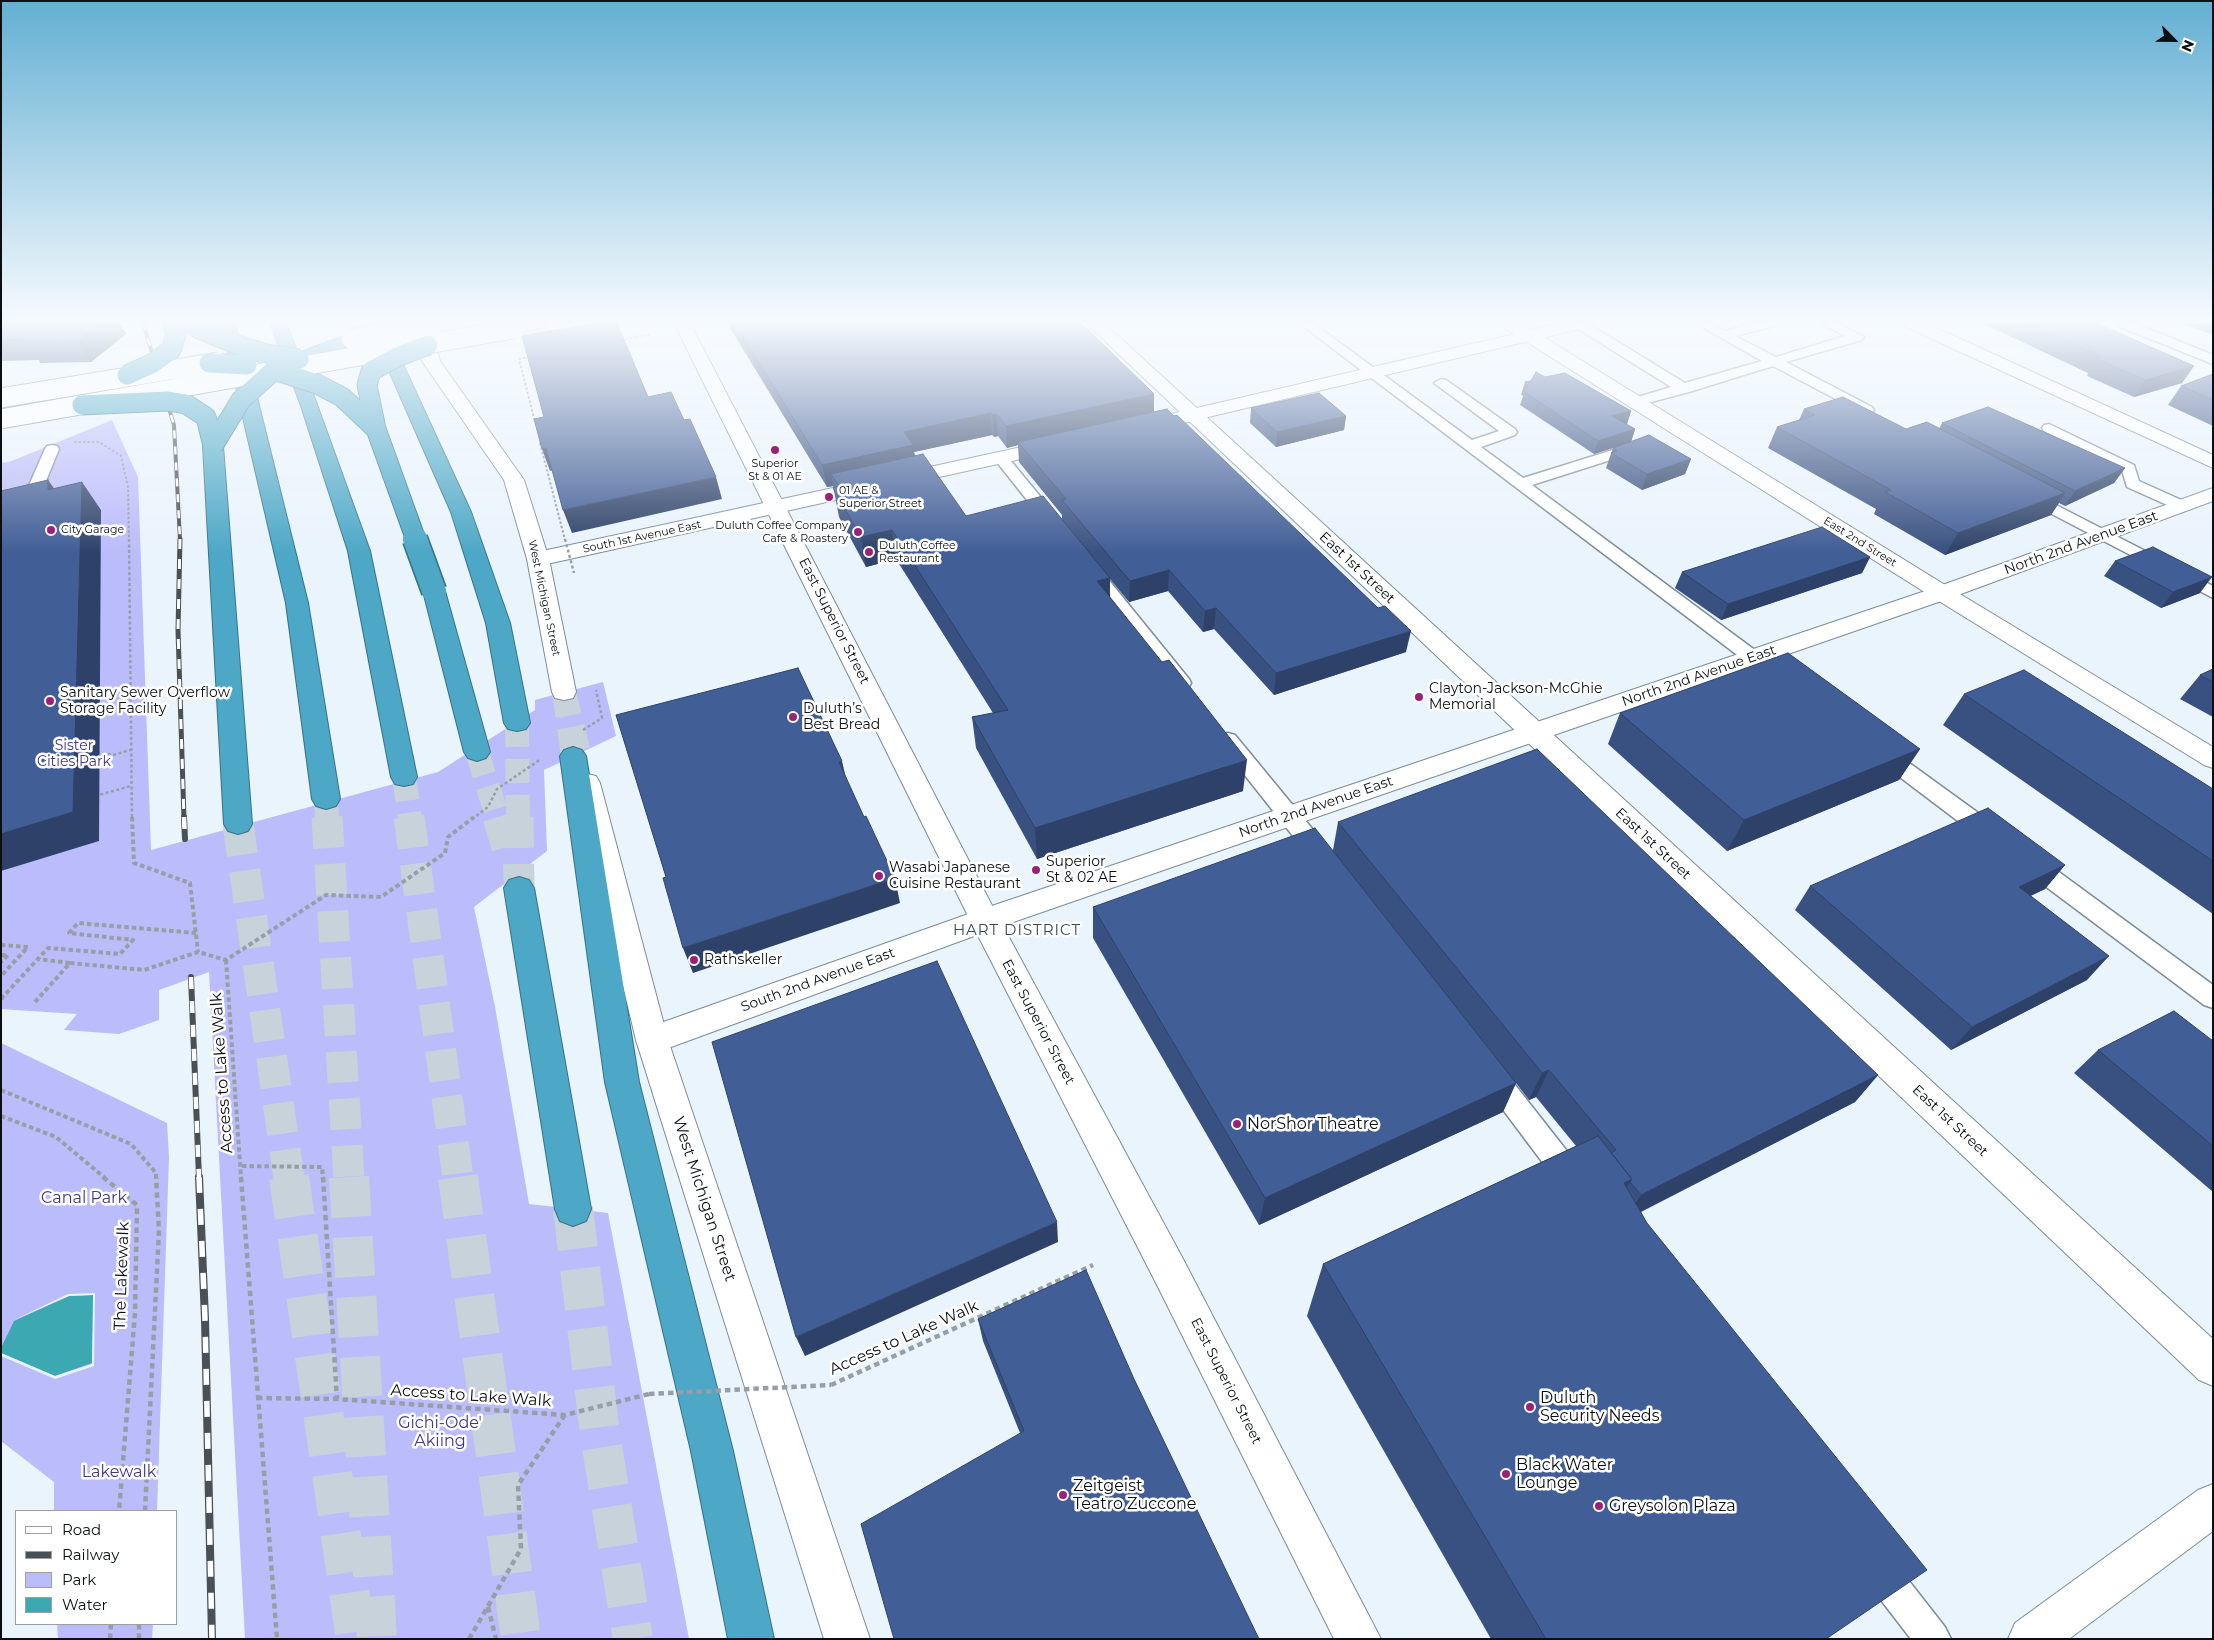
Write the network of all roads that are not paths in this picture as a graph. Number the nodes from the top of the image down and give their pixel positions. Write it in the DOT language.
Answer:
graph roads {
  1 [pos="106,400"];
  2 [pos="241,400"];
  3 [pos="248,400"];
  4 [pos="308,400"];
  5 [pos="345,400"];
  6 [pos="370,400"];
  7 [pos="410,400"];
  8 [pos="458,400"];
  9 [pos="721,400"];
  10 [pos="1176,400"];
  11 [pos="1260,400"];
  12 [pos="1409,400"];
  13 [pos="1464,400"];
  14 [pos="1632,400"];
  15 [pos="1645,400"];
  16 [pos="1847,400"];
  17 [pos="2078,400"];
  18 [pos="1636,402"];
  19 [pos="82,405"];
  20 [pos="1193,415"];
  21 [pos="1882,418"];
  22 [pos="1,419"];
  23 [pos="2049,428"];
  24 [pos="376,429"];
  25 [pos="1127,430"];
  26 [pos="1069,443"];
  27 [pos="213,446"];
  28 [pos="1470,446"];
  29 [pos="1637,447"];
  30 [pos="52,449"];
  31 [pos="1001,458"];
  32 [pos="2213,462"];
  33 [pos="1521,484"];
  34 [pos="2015,488"];
  35 [pos="2213,494"];
  36 [pos="2182,506"];
  37 [pos="27,508"];
  38 [pos="776,508"];
  39 [pos="1063,535"];
  40 [pos="2103,535"];
  41 [pos="1082,558"];
  42 [pos="538,559"];
  43 [pos="1942,593"];
  44 [pos="2213,593"];
  45 [pos="1752,658"];
  46 [pos="1782,679"];
  47 [pos="564,692"];
  48 [pos="1194,698"];
  49 [pos="517,723"];
  50 [pos="1219,728"];
  51 [pos="1533,732"];
  52 [pos="1870,744"];
  53 [pos="569,750"];
  54 [pos="477,752"];
  55 [pos="2213,759"];
  56 [pos="404,777"];
  57 [pos="326,799"];
  58 [pos="1289,816"];
  59 [pos="238,824"];
  60 [pos="1333,871"];
  61 [pos="520,888"];
  62 [pos="985,920"];
  63 [pos="2213,998"];
  64 [pos="652,1040"];
  65 [pos="1479,1059"];
  66 [pos="1583,1192"];
  67 [pos="573,1209"];
  68 [pos="2213,1366"];
  69 [pos="2213,1504"];
  70 [pos="1862,1549"];
  71 [pos="751,1639"];
  72 [pos="847,1639"];
  73 [pos="1358,1639"];
  74 [pos="1933,1639"];
  75 [pos="2031,1639"];
  1 -- 19 [label="street, bridge"];
  2 -- 27 [label="highway, bridge"];
  3 -- 57 [label="highway"];
  4 -- 56 [label="highway"];
  5 -- 24 [label="highway, bridge"];
  6 -- 24 [label="highway, bridge"];
  7 -- 49 [label="highway"];
  8 -- 42 [label="street, West Michigan Street"];
  9 -- 38 [label="street, East Superior Street"];
  10 -- 20 [label="street, East 1st Street"];
  11 -- 20 [label="street"];
  12 -- 28 [label="lane"];
  13 -- 28 [label="lane"];
  14 -- 18 [label="street, East 2nd Street"];
  15 -- 18 [label="lane"];
  16 -- 21 [label="lane"];
  17 -- 32 [label="street"];
  18 -- 43 [label="street, East 2nd Street"];
  19 -- 22 [label="street, bridge"];
  19 -- 27 [label="highway, bridge"];
  20 -- 25 [label="street"];
  20 -- 51 [label="street, East 1st Street"];
  23 -- 36 [label="lane"];
  24 -- 54 [label="highway, bridge"];
  26 -- 31 [label="street, South 1st Avenue East"];
  27 -- 59 [label="highway"];
  28 -- 33 [label="lane"];
  29 -- 33 [label="lane"];
  30 -- 37 [label="lane"];
  31 -- 38 [label="street, South 1st Avenue East"];
  31 -- 39 [label="lane"];
  33 -- 45 [label="lane"];
  34 -- 40 [label="lane"];
  35 -- 36 [label="street, North 2nd Avenue East"];
  36 -- 40 [label="street, North 2nd Avenue East"];
  38 -- 42 [label="street, South 1st Avenue East"];
  38 -- 62 [label="street, East Superior Street"];
  40 -- 43 [label="street, North 2nd Avenue East"];
  40 -- 44 [label="lane"];
  41 -- 48 [label="lane"];
  42 -- 47 [label="street, West Michigan Street"];
  43 -- 45 [label="street, North 2nd Avenue East"];
  43 -- 55 [label="street, East 2nd Street"];
  45 -- 46 [label="lane"];
  45 -- 51 [label="street, North 2nd Avenue East"];
  50 -- 58 [label="lane"];
  51 -- 58 [label="street, North 2nd Avenue East"];
  51 -- 68 [label="street, East 1st Street"];
  52 -- 63 [label="lane"];
  53 -- 64 [label="street, West Michigan Street"];
  53 -- 71 [label="highway"];
  58 -- 60 [label="lane"];
  58 -- 62 [label="street, North 2nd Avenue East"];
  61 -- 67 [label="highway"];
  62 -- 64 [label="street, South 2nd Avenue East"];
  62 -- 73 [label="street, East Superior Street"];
  64 -- 72 [label="street, West Michigan Street"];
  65 -- 66 [label="lane"];
  69 -- 75 [label="street"];
  70 -- 74 [label="lane"];
}
